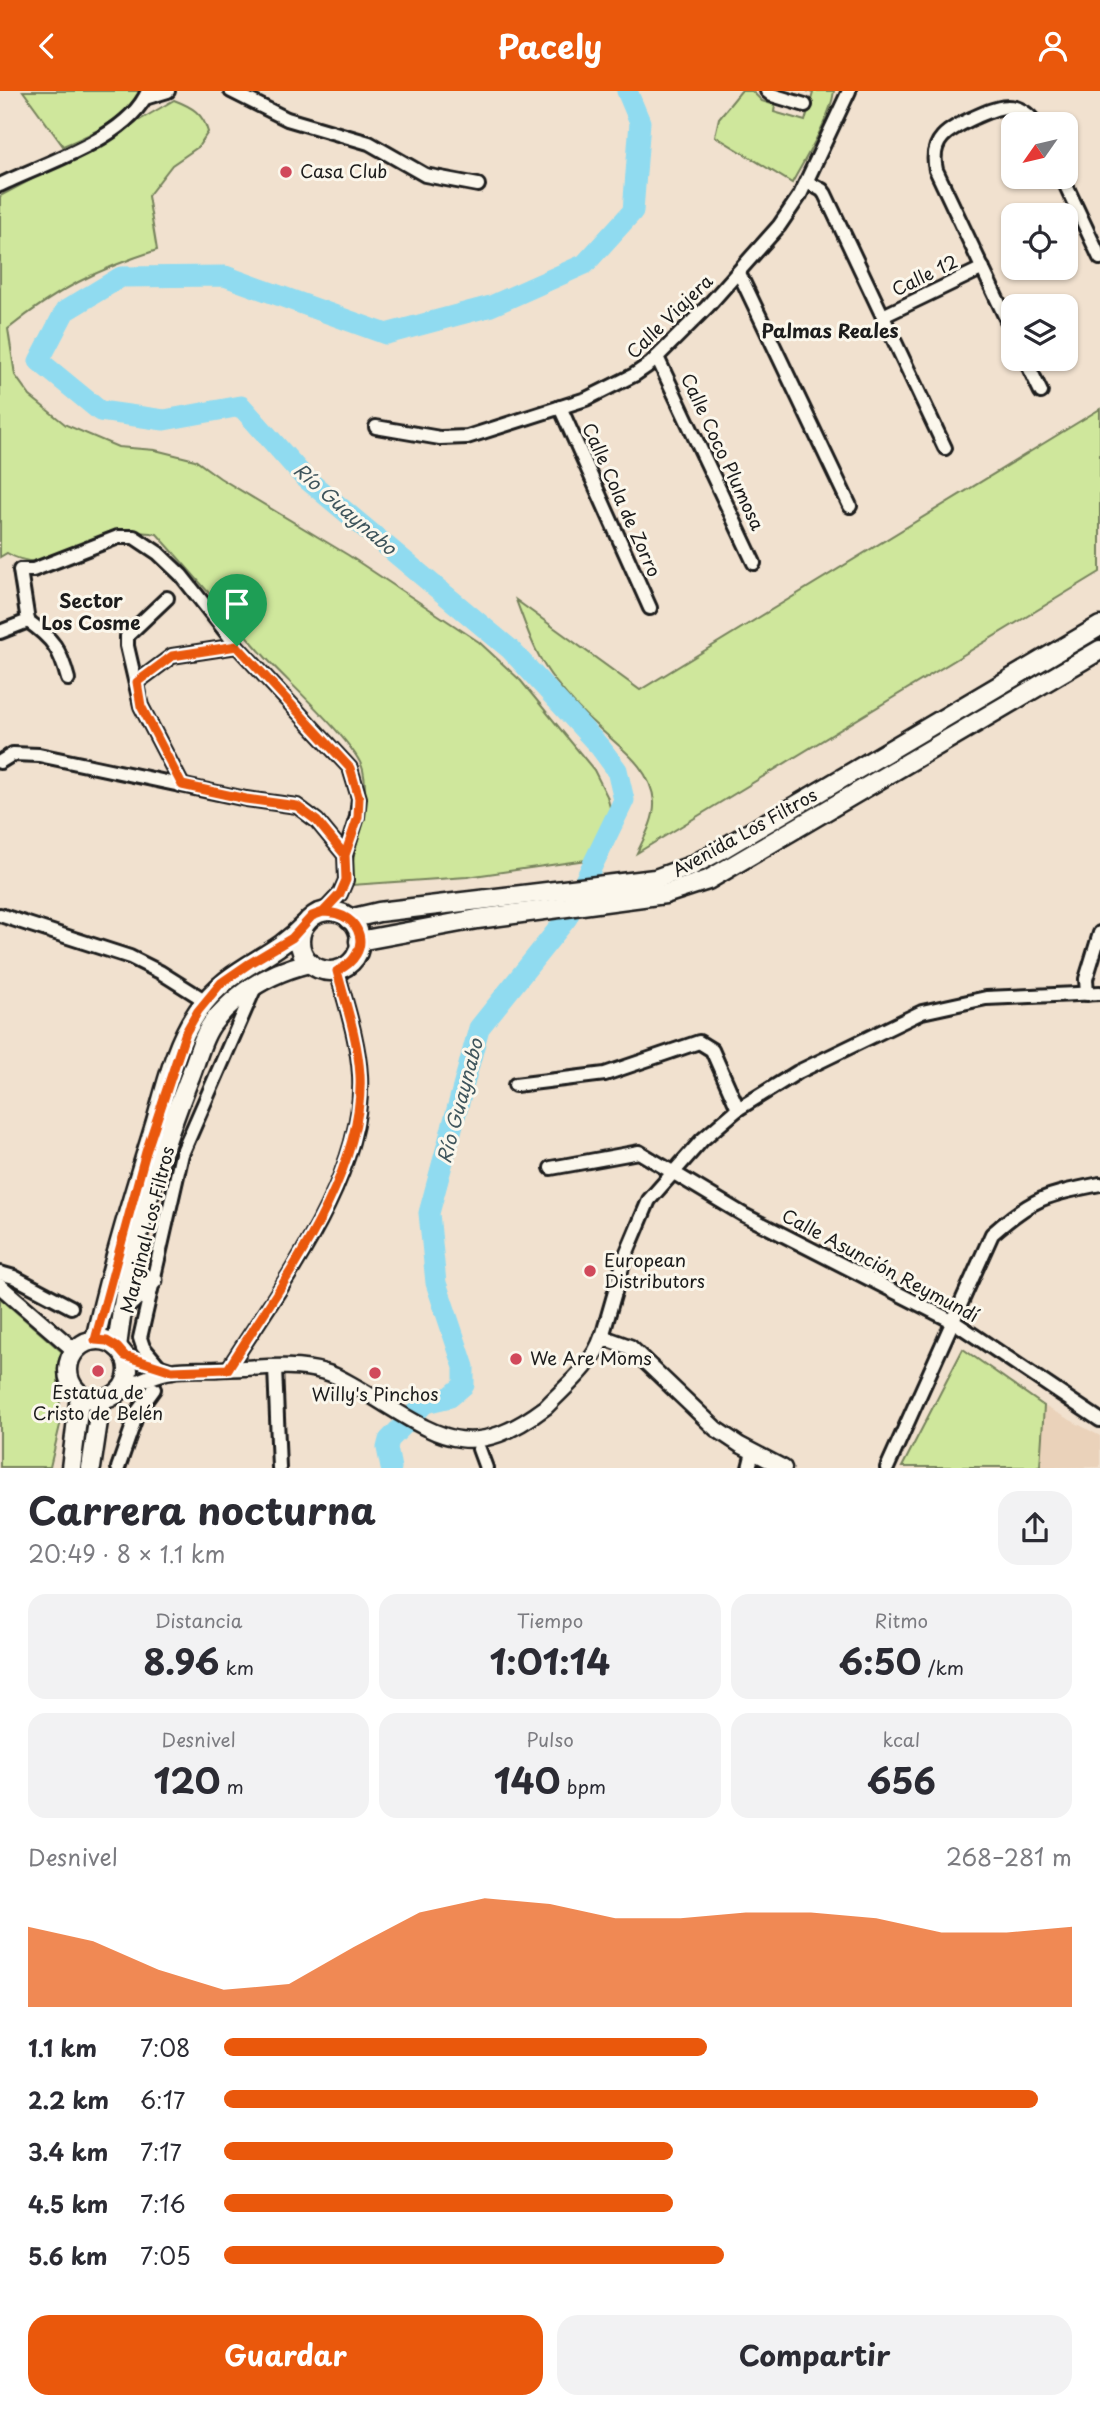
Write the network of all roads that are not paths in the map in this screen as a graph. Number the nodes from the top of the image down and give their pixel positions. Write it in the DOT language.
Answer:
graph roads {
  1 [pos="168,91"];
  2 [pos="231,91"];
  3 [pos="767,91"];
  4 [pos="849,91"];
  5 [pos="147,94"];
  6 [pos="805,105"];
  7 [pos="1023,112"];
  8 [pos="807,182"];
  9 [pos="0,184"];
  10 [pos="478,185"];
  11 [pos="1068,189"];
  12 [pos="1100,257"];
  13 [pos="983,268"];
  14 [pos="739,273"];
  15 [pos="1001,307"];
  16 [pos="883,316"];
  17 [pos="657,357"];
  18 [pos="1031,371"];
  19 [pos="1041,392"];
  20 [pos="560,407"];
  21 [pos="376,427"];
  22 [pos="945,448"];
  23 [pos="850,506"];
  24 [pos="754,563"];
  25 [pos="167,598"];
  26 [pos="650,608"];
  27 [pos="28,621"];
  28 [pos="1100,626"];
  29 [pos="0,632"];
  30 [pos="237,646"];
  31 [pos="1100,650"];
  32 [pos="68,679"];
  33 [pos="137,682"];
  34 [pos="0,762"];
  35 [pos="182,785"];
  36 [pos="345,855"];
  37 [pos="666,885"];
  38 [pos="477,910"];
  39 [pos="323,912"];
  40 [pos="0,915"];
  41 [pos="349,919"];
  42 [pos="304,925"];
  43 [pos="1100,933"];
  44 [pos="359,941"];
  45 [pos="309,963"];
  46 [pos="337,971"];
  47 [pos="257,983"];
  48 [pos="1093,993"];
  49 [pos="206,1001"];
  50 [pos="515,1085"];
  51 [pos="738,1109"];
  52 [pos="551,1168"];
  53 [pos="673,1173"];
  54 [pos="1100,1184"];
  55 [pos="0,1273"];
  56 [pos="153,1280"];
  57 [pos="0,1286"];
  58 [pos="71,1307"];
  59 [pos="121,1310"];
  60 [pos="954,1322"];
  61 [pos="602,1337"];
  62 [pos="95,1340"];
  63 [pos="74,1350"];
  64 [pos="121,1351"];
  65 [pos="275,1367"];
  66 [pos="165,1368"];
  67 [pos="228,1369"];
  68 [pos="154,1389"];
  69 [pos="121,1390"];
  70 [pos="80,1395"];
  71 [pos="101,1401"];
  72 [pos="1100,1420"];
  73 [pos="479,1449"];
  74 [pos="753,1452"];
  75 [pos="71,1468"];
  76 [pos="91,1468"];
  77 [pos="118,1468"];
  78 [pos="279,1468"];
  79 [pos="486,1468"];
  80 [pos="749,1468"];
  81 [pos="784,1468"];
  82 [pos="887,1468"];
  1 -- 5 [label="street"];
  2 -- 10 [label="street"];
  3 -- 6 [label="street"];
  4 -- 8 [label="street, Calle Viajera"];
  5 -- 9 [label="street"];
  7 -- 13 [label="street"];
  8 -- 14 [label="street, Calle Viajera"];
  8 -- 16 [label="street"];
  11 -- 12 [label="street"];
  13 -- 15 [label="street"];
  13 -- 16 [label="street, Calle 12"];
  14 -- 17 [label="street, Calle Viajera"];
  14 -- 23 [label="street"];
  16 -- 22 [label="street"];
  17 -- 20 [label="street, Calle Viajera"];
  17 -- 24 [label="street, Calle Coco Plumosa"];
  18 -- 19 [label="street"];
  20 -- 21 [label="street, Calle Viajera"];
  20 -- 26 [label="street, Calle Cola de Zorro"];
  25 -- 33 [label="street"];
  27 -- 29 [label="street"];
  27 -- 30 [label="street"];
  27 -- 32 [label="street"];
  28 -- 37 [label="main road, Avenida Los Filtros"];
  30 -- 33 [label="street"];
  30 -- 36 [label="street"];
  31 -- 37 [label="main road, Avenida Los Filtros"];
  33 -- 35 [label="street"];
  34 -- 35 [label="street"];
  35 -- 36 [label="street"];
  36 -- 39 [label="street"];
  37 -- 38 [label="main road, Avenida Los Filtros"];
  38 -- 41 [label="main road, Avenida Los Filtros"];
  38 -- 44 [label="main road, Avenida Los Filtros"];
  39 -- 41 [label="main road"];
  39 -- 42 [label="main road"];
  40 -- 49 [label="street"];
  41 -- 44 [label="main road"];
  42 -- 45 [label="main road"];
  42 -- 49 [label="main road"];
  43 -- 48 [label="street"];
  44 -- 46 [label="main road"];
  45 -- 46 [label="main road"];
  45 -- 47 [label="main road"];
  46 -- 67 [label="street"];
  47 -- 56 [label="street, Marginal Los Filtros"];
  47 -- 59 [label="main road"];
  48 -- 51 [label="street"];
  49 -- 62 [label="main road"];
  50 -- 51 [label="street"];
  51 -- 53 [label="street"];
  52 -- 53 [label="street, Calle Asunción Reymundí"];
  53 -- 60 [label="street, Calle Asunción Reymundí"];
  53 -- 61 [label="street"];
  54 -- 60 [label="street"];
  55 -- 58 [label="street"];
  56 -- 59 [label="main road"];
  56 -- 66 [label="street, Marginal Los Filtros"];
  57 -- 63 [label="street"];
  59 -- 64 [label="main road"];
  60 -- 72 [label="street, Calle Asunción Reymundí"];
  60 -- 82 [label="street"];
  61 -- 73 [label="street"];
  61 -- 74 [label="street"];
  62 -- 63 [label="main road"];
  62 -- 64 [label="main road"];
  63 -- 70 [label="main road"];
  64 -- 66 [label="street"];
  64 -- 69 [label="main road"];
  65 -- 67 [label="street"];
  65 -- 73 [label="street"];
  65 -- 78 [label="street"];
  66 -- 67 [label="street"];
  66 -- 69 [label="street"];
  68 -- 77 [label="street"];
  69 -- 71 [label="main road"];
  70 -- 71 [label="main road"];
  70 -- 75 [label="main road"];
  71 -- 76 [label="main road"];
  73 -- 79 [label="street"];
  74 -- 80 [label="street"];
  74 -- 81 [label="street"];
}
